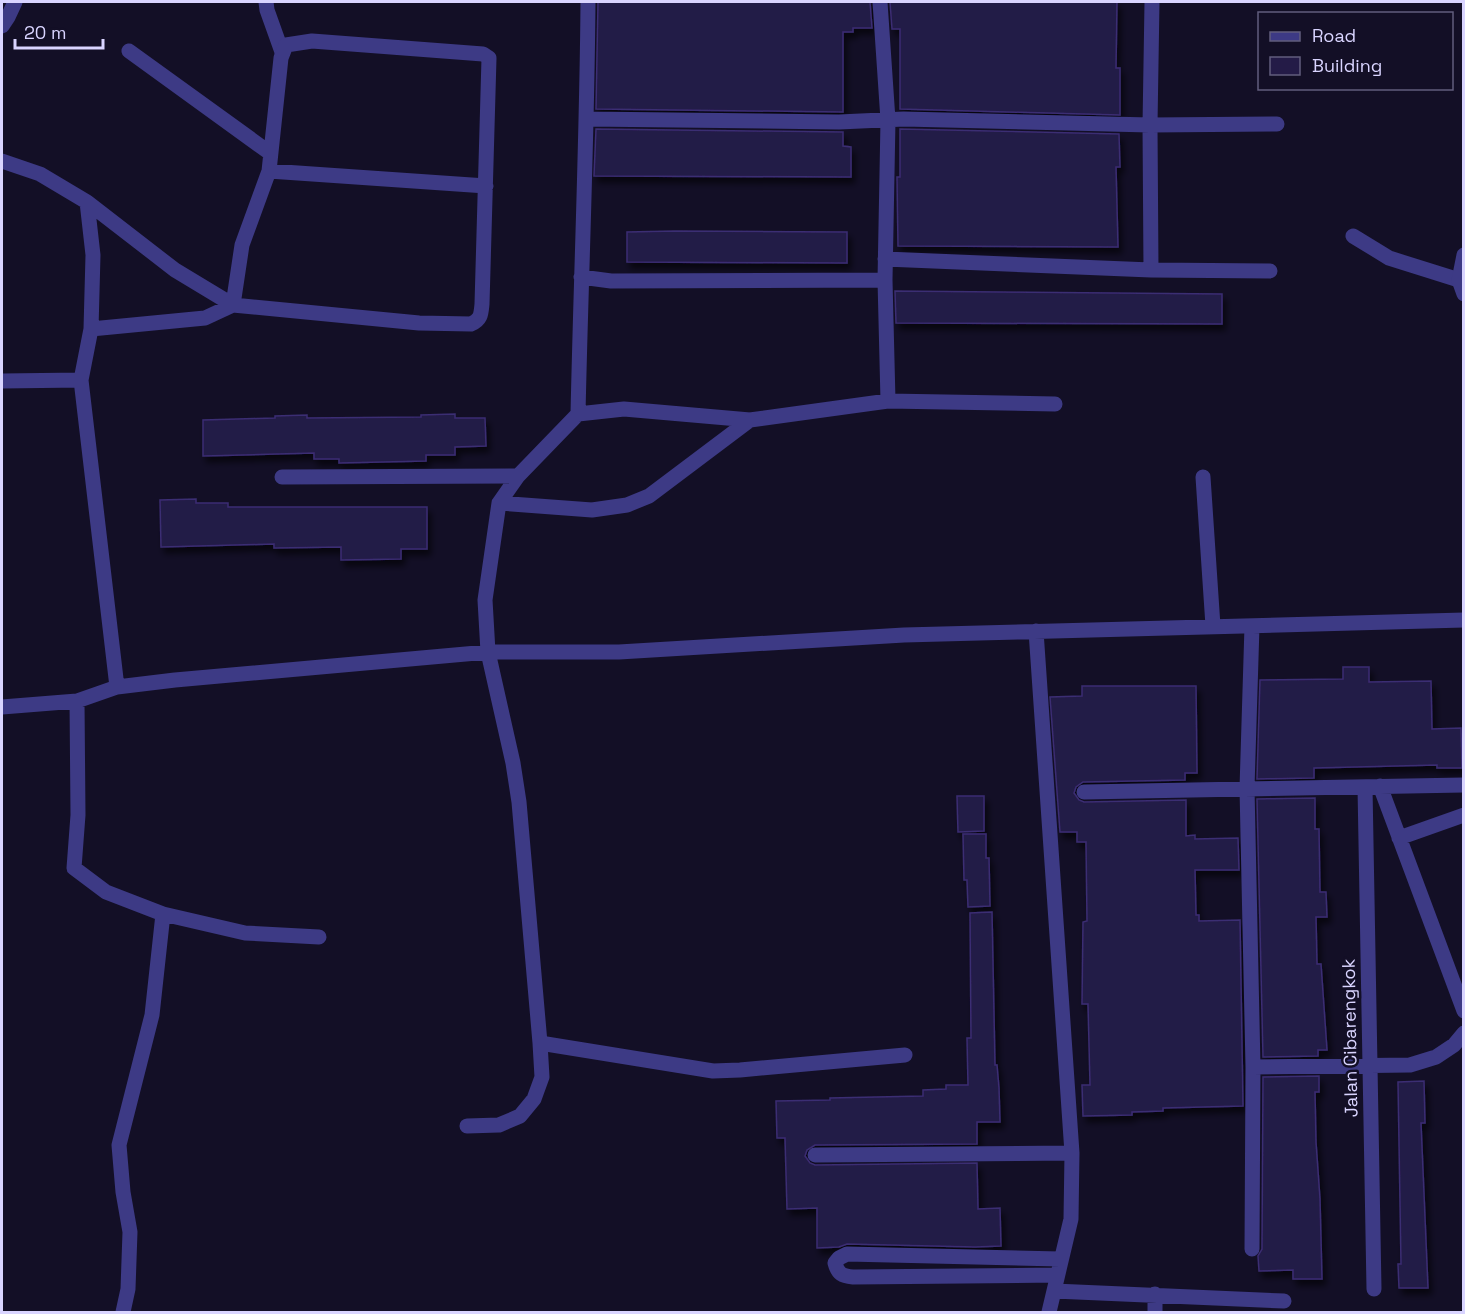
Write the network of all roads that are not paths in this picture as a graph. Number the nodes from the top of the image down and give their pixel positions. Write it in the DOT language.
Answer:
graph roads {
  1 [pos="15,2"];
  2 [pos="266,2"];
  3 [pos="588,2"];
  4 [pos="880,2"];
  5 [pos="1152,2"];
  6 [pos="2,26"];
  7 [pos="129,51"];
  8 [pos="282,52"];
  9 [pos="587,119"];
  10 [pos="888,120"];
  11 [pos="1277,124"];
  12 [pos="1150,125"];
  13 [pos="270,153"];
  14 [pos="2,161"];
  15 [pos="269,171"];
  16 [pos="486,186"];
  17 [pos="87,202"];
  18 [pos="1353,236"];
  19 [pos="1464,255"];
  20 [pos="885,259"];
  21 [pos="1151,270"];
  22 [pos="1270,271"];
  23 [pos="581,277"];
  24 [pos="885,280"];
  25 [pos="1461,287"];
  26 [pos="233,305"];
  27 [pos="91,329"];
  28 [pos="81,380"];
  29 [pos="2,381"];
  30 [pos="888,401"];
  31 [pos="1055,404"];
  32 [pos="578,414"];
  33 [pos="750,420"];
  34 [pos="518,476"];
  35 [pos="282,477"];
  36 [pos="1203,477"];
  37 [pos="499,503"];
  38 [pos="1464,620"];
  39 [pos="1213,626"];
  40 [pos="1252,626"];
  41 [pos="1036,631"];
  42 [pos="488,652"];
  43 [pos="117,687"];
  44 [pos="77,701"];
  45 [pos="2,707"];
  46 [pos="1464,785"];
  47 [pos="1372,787"];
  48 [pos="1247,788"];
  49 [pos="1084,792"];
  50 [pos="1464,815"];
  51 [pos="1399,838"];
  52 [pos="163,914"];
  53 [pos="318,937"];
  54 [pos="1464,1011"];
  55 [pos="1464,1033"];
  56 [pos="540,1043"];
  57 [pos="905,1054"];
  58 [pos="1371,1065"];
  59 [pos="1253,1067"];
  60 [pos="467,1126"];
  61 [pos="1072,1153"];
  62 [pos="815,1155"];
  63 [pos="1252,1249"];
  64 [pos="1060,1258"];
  65 [pos="1057,1275"];
  66 [pos="1374,1289"];
  67 [pos="1054,1291"];
  68 [pos="1155,1294"];
  69 [pos="1284,1301"];
  70 [pos="123,1312"];
  71 [pos="1049,1312"];
  72 [pos="1155,1312"];
  1 -- 6 [label="street"];
  2 -- 8 [label="street"];
  3 -- 9 [label="street"];
  4 -- 10 [label="street"];
  5 -- 12 [label="street"];
  7 -- 13 [label="street"];
  8 -- 13 [label="street"];
  8 -- 16 [label="street"];
  9 -- 10 [label="street"];
  9 -- 23 [label="street"];
  10 -- 12 [label="street"];
  10 -- 20 [label="street"];
  11 -- 12 [label="street"];
  12 -- 21 [label="street"];
  13 -- 15 [label="street"];
  14 -- 17 [label="street"];
  15 -- 16 [label="street"];
  15 -- 26 [label="street"];
  16 -- 26 [label="street"];
  17 -- 26 [label="street"];
  17 -- 27 [label="street"];
  18 -- 25 [label="street"];
  19 -- 25 [label="street"];
  20 -- 21 [label="street"];
  20 -- 24 [label="street"];
  21 -- 22 [label="street"];
  23 -- 24 [label="street"];
  23 -- 32 [label="street"];
  24 -- 30 [label="street"];
  26 -- 27 [label="street"];
  27 -- 28 [label="street"];
  28 -- 29 [label="street"];
  28 -- 43 [label="street"];
  30 -- 31 [label="street"];
  30 -- 33 [label="street"];
  32 -- 33 [label="street"];
  32 -- 34 [label="street"];
  33 -- 37 [label="street"];
  34 -- 35 [label="street"];
  34 -- 37 [label="street"];
  36 -- 39 [label="street"];
  37 -- 42 [label="street"];
  38 -- 40 [label="street"];
  39 -- 40 [label="street"];
  39 -- 41 [label="street"];
  40 -- 48 [label="street"];
  41 -- 42 [label="street"];
  41 -- 61 [label="street"];
  42 -- 43 [label="street"];
  42 -- 56 [label="street"];
  43 -- 44 [label="street"];
  44 -- 45 [label="street"];
  44 -- 52 [label="street"];
  46 -- 47 [label="street"];
  47 -- 48 [label="street"];
  47 -- 51 [label="street"];
  47 -- 58 [label="street, Jalan Cibarengkok"];
  48 -- 49 [label="street"];
  48 -- 59 [label="street"];
  50 -- 51 [label="street"];
  51 -- 54 [label="street"];
  52 -- 53 [label="street"];
  52 -- 70 [label="street"];
  55 -- 58 [label="street"];
  56 -- 57 [label="street"];
  56 -- 60 [label="street"];
  58 -- 59 [label="street"];
  58 -- 66 [label="street, Jalan Cibarengkok"];
  59 -- 63 [label="street"];
  61 -- 62 [label="street"];
  61 -- 64 [label="street"];
  64 -- 65 [label="street"];
  64 -- 65 [label="street"];
  65 -- 67 [label="street"];
  67 -- 68 [label="street"];
  67 -- 71 [label="street"];
  68 -- 69 [label="street"];
  68 -- 72 [label="street"];
}
